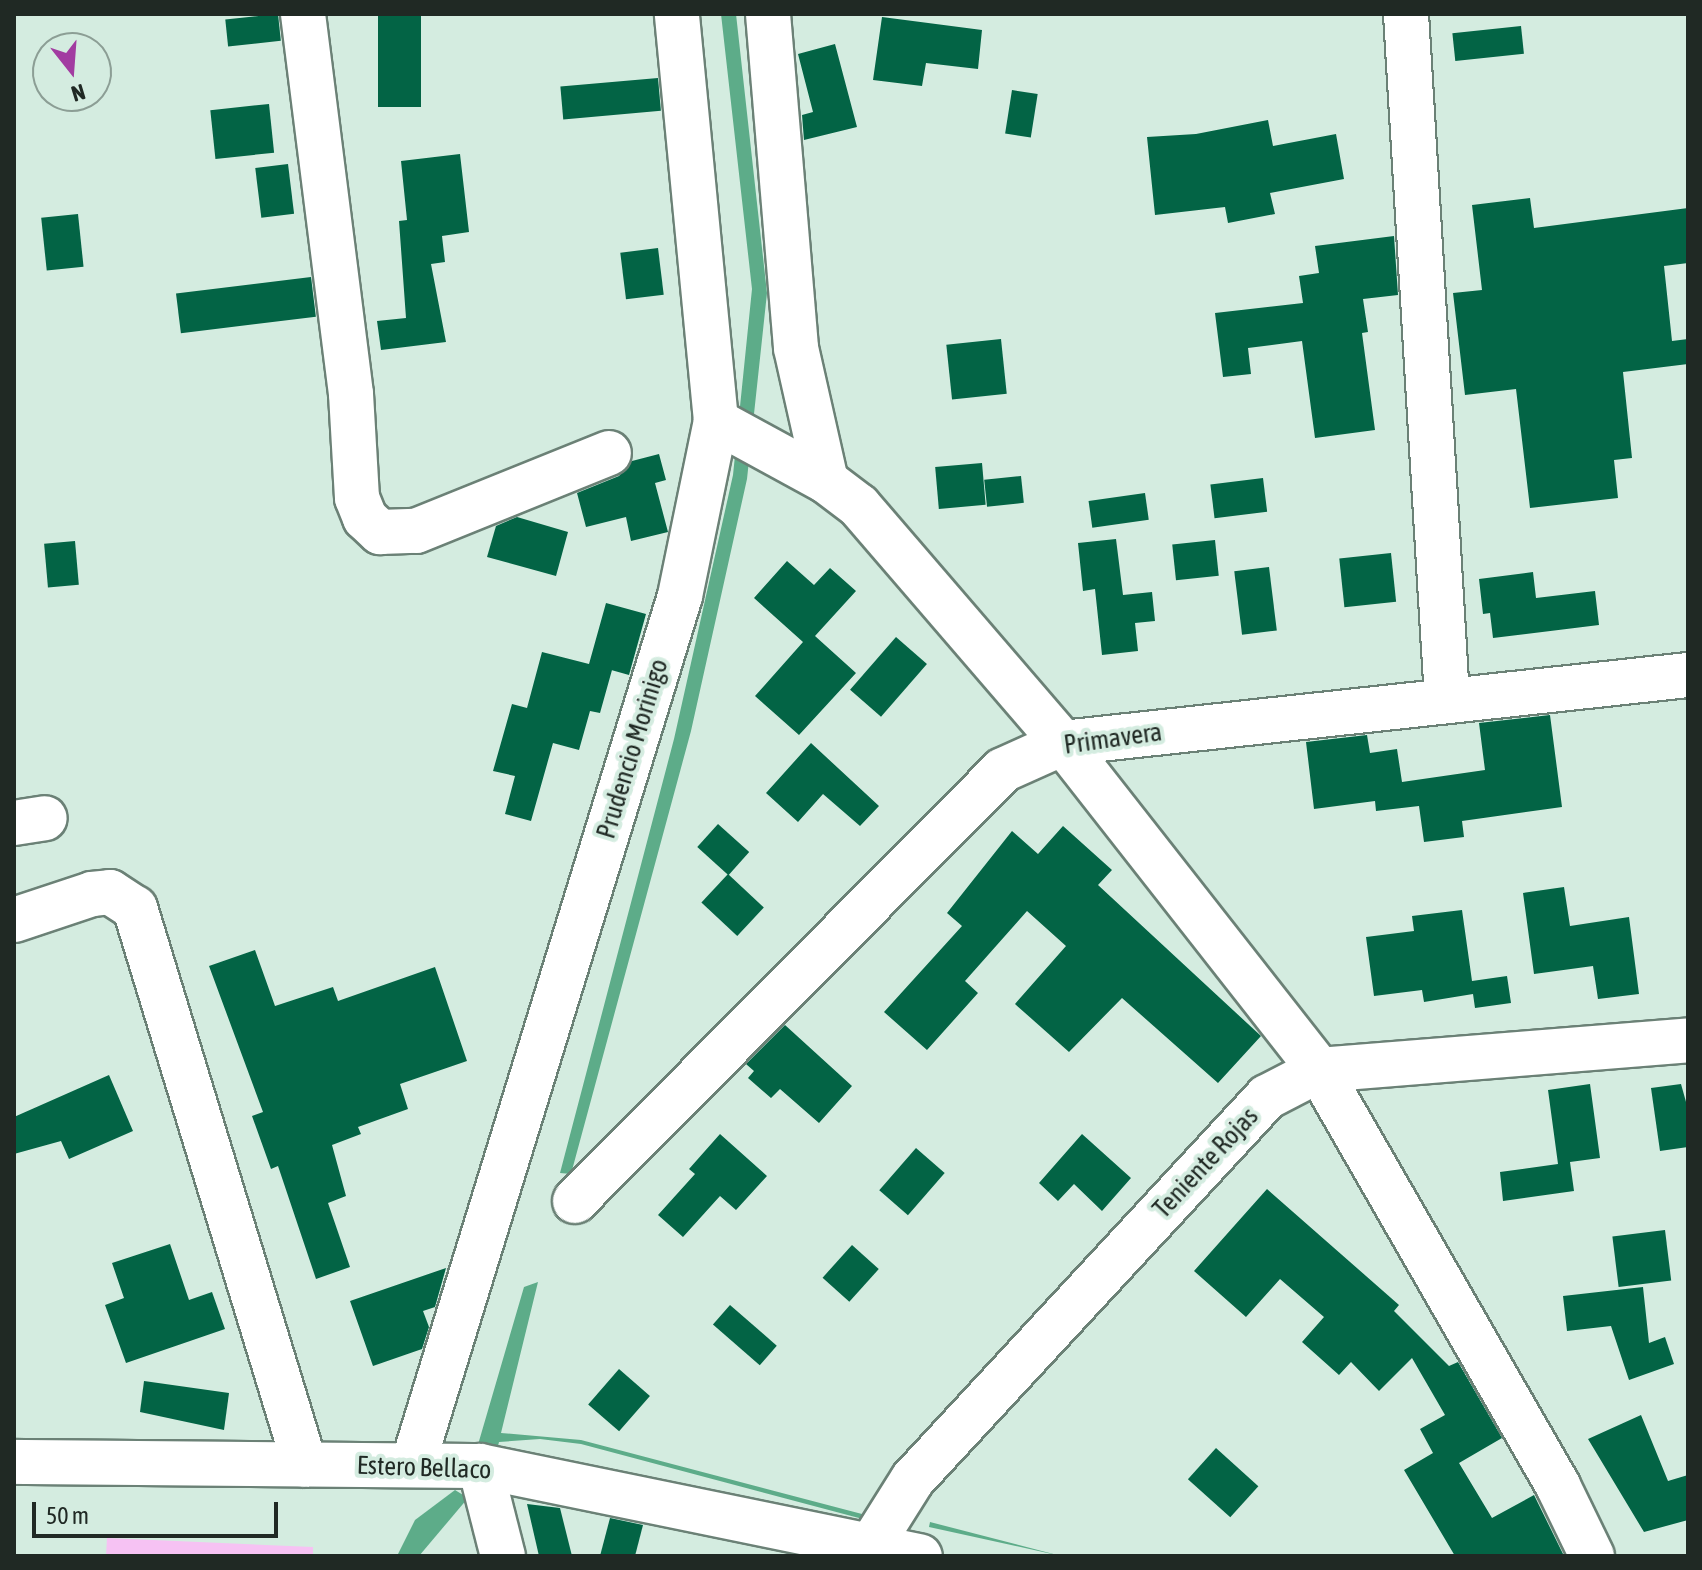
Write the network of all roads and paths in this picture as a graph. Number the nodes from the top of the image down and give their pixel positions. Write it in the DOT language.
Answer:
graph roads {
  1 [pos="303,14"];
  2 [pos="677,14"];
  3 [pos="768,14"];
  4 [pos="1406,14"];
  5 [pos="740,433"];
  6 [pos="609,453"];
  7 [pos="826,481"];
  8 [pos="1688,675"];
  9 [pos="1447,699"];
  10 [pos="1063,743"];
  11 [pos="14,920"];
  12 [pos="1688,1040"];
  13 [pos="1319,1070"];
  14 [pos="575,1201"];
  15 [pos="14,1462"];
  16 [pos="413,1464"];
  17 [pos="305,1465"];
  18 [pos="480,1466"];
  19 [pos="874,1550"];
  20 [pos="503,1556"];
  21 [pos="920,1556"];
  22 [pos="1592,1556"];
  1 -- 6 [label="street"];
  2 -- 5 [label="street, Prudencio Morinigo"];
  3 -- 7 [label="street"];
  4 -- 9 [label="street"];
  5 -- 7 [label="street"];
  5 -- 16 [label="street, Prudencio Morinigo"];
  7 -- 10 [label="street"];
  8 -- 9 [label="street, Primavera"];
  9 -- 10 [label="street, Primavera"];
  10 -- 13 [label="street"];
  10 -- 14 [label="street, Primavera"];
  11 -- 17 [label="street"];
  12 -- 13 [label="street, Teniente Rojas"];
  13 -- 19 [label="street, Teniente Rojas"];
  13 -- 22 [label="street"];
  15 -- 17 [label="street, Estero Bellaco"];
  16 -- 17 [label="street, Estero Bellaco"];
  16 -- 18 [label="street, Estero Bellaco"];
  18 -- 19 [label="street, Estero Bellaco"];
  18 -- 20 [label="street"];
  19 -- 21 [label="street, Estero Bellaco"];
}
